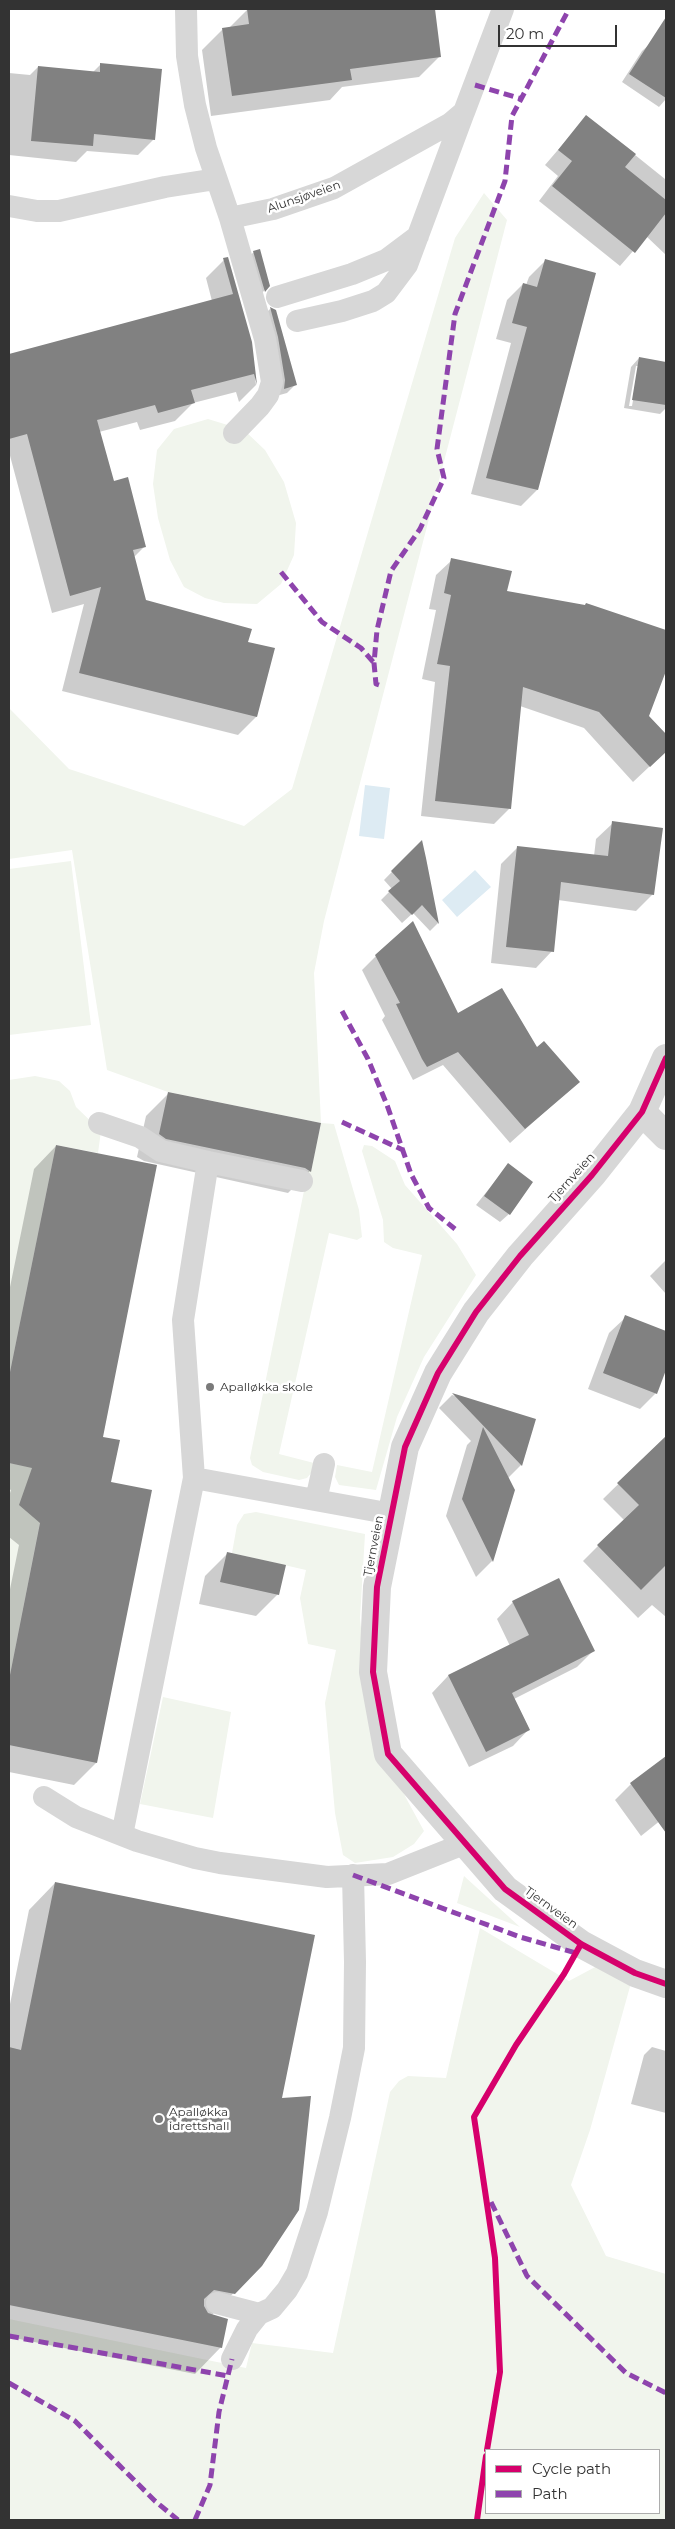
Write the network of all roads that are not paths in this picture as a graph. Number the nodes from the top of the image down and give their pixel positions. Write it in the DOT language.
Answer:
graph roads {
  1 [pos="186,9"];
  2 [pos="503,9"];
  3 [pos="464,112"];
  4 [pos="216,179"];
  5 [pos="9,206"];
  6 [pos="230,218"];
  7 [pos="418,236"];
  8 [pos="277,297"];
  9 [pos="297,321"];
  10 [pos="234,433"];
  11 [pos="666,1058"];
  12 [pos="642,1112"];
  13 [pos="99,1123"];
  14 [pos="666,1136"];
  15 [pos="208,1162"];
  16 [pos="302,1181"];
  17 [pos="324,1464"];
  18 [pos="194,1478"];
  19 [pos="316,1500"];
  20 [pos="392,1514"];
  21 [pos="44,1796"];
  22 [pos="122,1835"];
  23 [pos="466,1844"];
  24 [pos="353,1875"];
  25 [pos="666,1984"];
  26 [pos="217,2302"];
  27 [pos="259,2314"];
  28 [pos="232,2359"];
  1 -- 4 [label="lane"];
  2 -- 3 [label="lane"];
  3 -- 6 [label="lane, Alunsjøveien"];
  3 -- 7 [label="lane"];
  4 -- 5 [label="lane"];
  4 -- 6 [label="lane"];
  6 -- 10 [label="lane"];
  7 -- 8 [label="lane"];
  7 -- 9 [label="lane"];
  11 -- 12 [label="street, Tjernveien"];
  12 -- 14 [label="street"];
  12 -- 20 [label="street, Tjernveien"];
  13 -- 15 [label="lane"];
  15 -- 16 [label="lane"];
  15 -- 18 [label="lane"];
  17 -- 19 [label="lane"];
  18 -- 19 [label="lane"];
  18 -- 22 [label="lane"];
  19 -- 20 [label="lane"];
  20 -- 23 [label="street, Tjernveien"];
  21 -- 22 [label="lane"];
  22 -- 24 [label="lane"];
  23 -- 24 [label="lane"];
  23 -- 25 [label="street, Tjernveien"];
  24 -- 27 [label="lane"];
  26 -- 27 [label="lane"];
  27 -- 28 [label="lane"];
}
